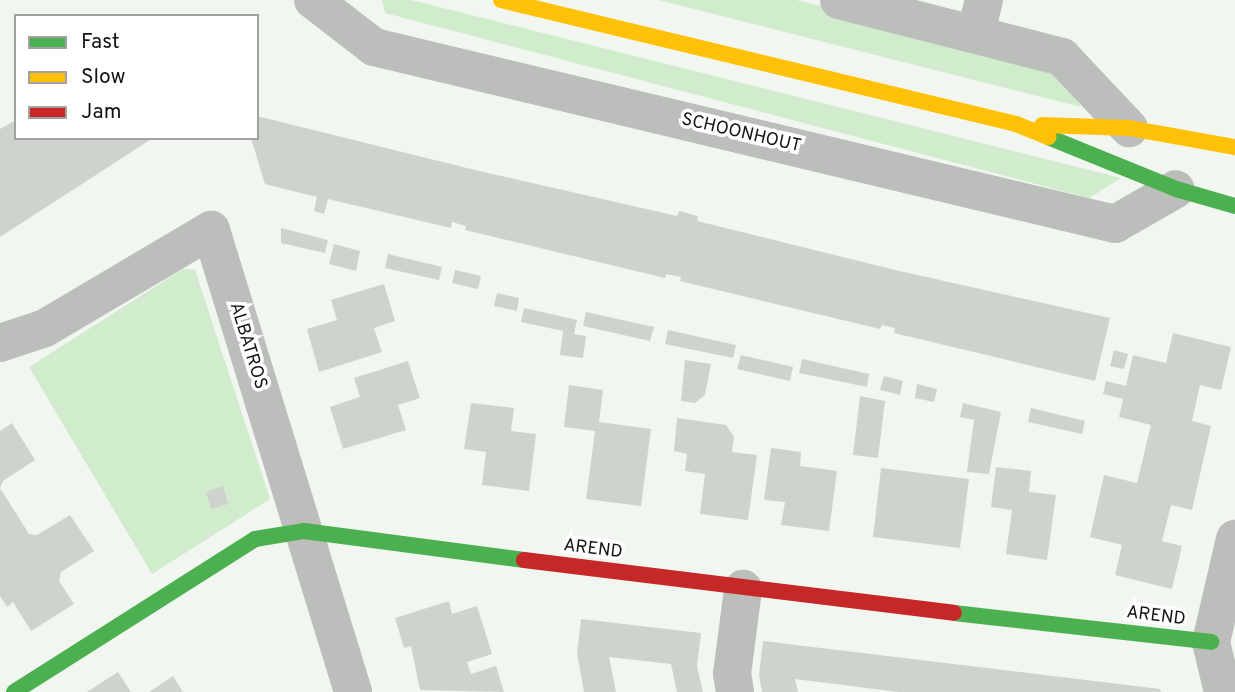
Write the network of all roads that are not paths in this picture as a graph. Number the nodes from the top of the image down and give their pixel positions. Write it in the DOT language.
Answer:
graph roads {
  1 [pos="313,0"];
  2 [pos="501,0"];
  3 [pos="839,0"];
  4 [pos="980,16"];
  5 [pos="1016,124"];
  6 [pos="1129,128"];
  7 [pos="1235,147"];
  8 [pos="1176,189"];
  9 [pos="1235,206"];
  10 [pos="0,343"];
  11 [pos="304,531"];
  12 [pos="1235,539"];
  13 [pos="743,589"];
  14 [pos="1211,642"];
  15 [pos="14,692"];
  16 [pos="353,692"];
  17 [pos="735,692"];
  18 [pos="1223,692"];
  1 -- 8 [label="street, SCHOONHOUT"];
  2 -- 5 [label="street"];
  3 -- 4 [label="street"];
  4 -- 6 [label="street"];
  5 -- 6 [label="street"];
  5 -- 8 [label="street"];
  6 -- 7 [label="street"];
  8 -- 9 [label="street"];
  10 -- 11 [label="street, ALBATROS"];
  11 -- 13 [label="street, AREND"];
  11 -- 15 [label="street, AREND"];
  11 -- 16 [label="street, ALBATROS"];
  12 -- 14 [label="street"];
  13 -- 14 [label="street, AREND"];
  13 -- 17 [label="street"];
  14 -- 18 [label="street"];
}
